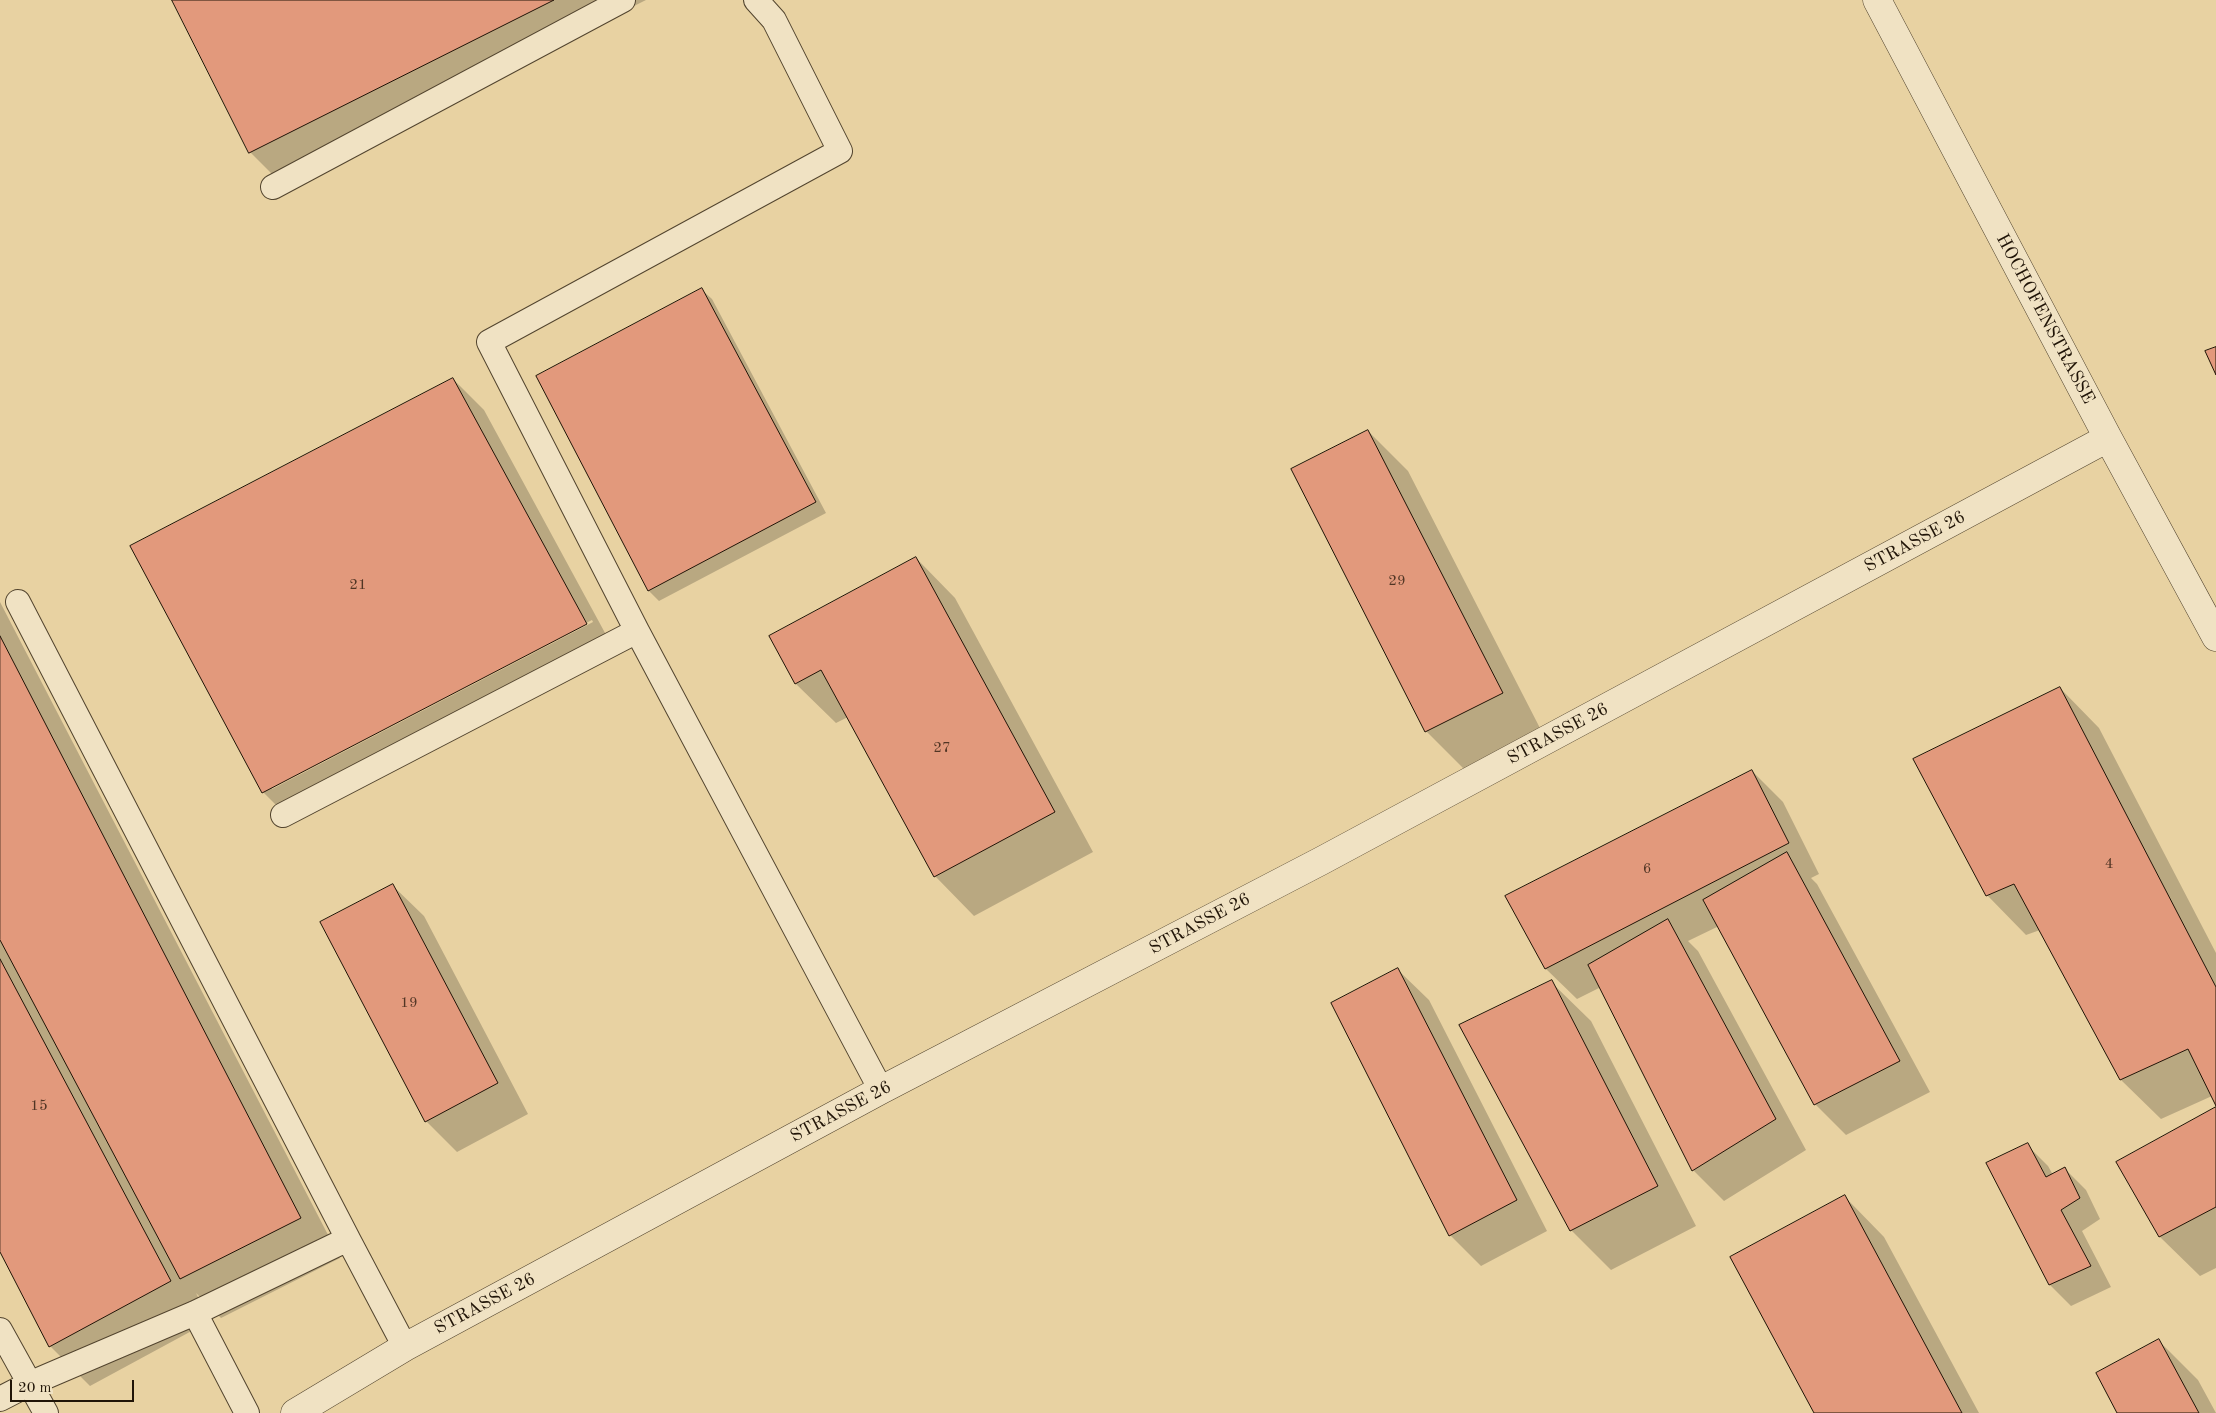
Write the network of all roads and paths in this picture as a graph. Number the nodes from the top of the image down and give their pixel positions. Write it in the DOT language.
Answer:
graph roads {
  1 [pos="623,0"];
  2 [pos="756,0"];
  3 [pos="1877,0"];
  4 [pos="273,188"];
  5 [pos="2108,438"];
  6 [pos="18,602"];
  7 [pos="638,631"];
  8 [pos="2216,637"];
  9 [pos="283,815"];
  10 [pos="881,1090"];
  11 [pos="348,1239"];
  12 [pos="195,1313"];
  13 [pos="0,1330"];
  14 [pos="405,1347"];
  15 [pos="29,1384"];
  16 [pos="0,1399"];
  17 [pos="46,1413"];
  18 [pos="247,1413"];
  19 [pos="295,1413"];
  1 -- 4 [label="lane"];
  2 -- 7 [label="lane"];
  3 -- 5 [label="street, HOCHOFENSTRASSE"];
  5 -- 8 [label="street, HOCHOFENSTRASSE"];
  5 -- 10 [label="street, STRASSE 26"];
  6 -- 11 [label="lane"];
  7 -- 9 [label="lane"];
  7 -- 10 [label="lane"];
  10 -- 14 [label="street, STRASSE 26"];
  11 -- 12 [label="lane"];
  11 -- 14 [label="lane"];
  12 -- 15 [label="lane"];
  12 -- 18 [label="lane"];
  13 -- 15 [label="lane"];
  14 -- 19 [label="street, STRASSE 26"];
  15 -- 16 [label="lane"];
  15 -- 17 [label="lane"];
}
